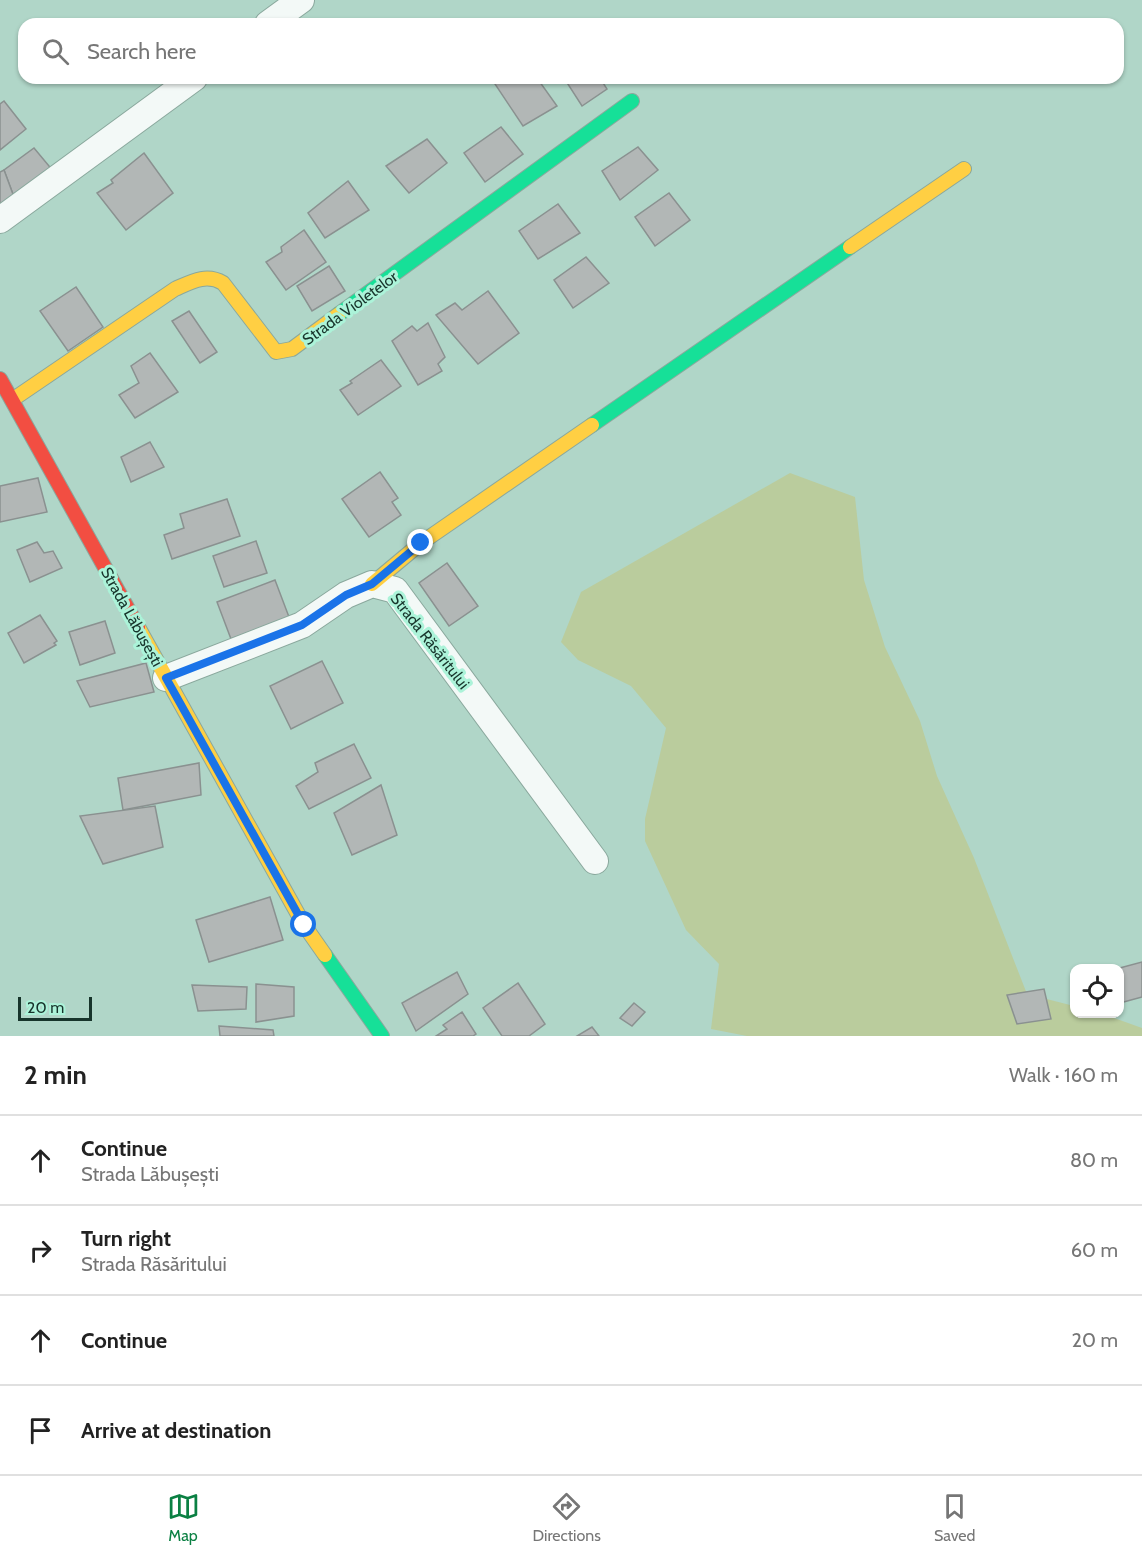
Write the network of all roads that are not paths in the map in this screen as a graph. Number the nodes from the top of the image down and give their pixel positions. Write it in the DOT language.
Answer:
graph roads {
  1 [pos="301,0"];
  2 [pos="276,18"];
  3 [pos="186,84"];
  4 [pos="632,101"];
  5 [pos="964,169"];
  6 [pos="0,220"];
  7 [pos="0,379"];
  8 [pos="12,400"];
  9 [pos="372,584"];
  10 [pos="166,678"];
  11 [pos="596,861"];
  12 [pos="382,1036"];
  1 -- 2 [label="street"];
  3 -- 6 [label="street"];
  4 -- 8 [label="street, Strada Violetelor"];
  5 -- 9 [label="street"];
  7 -- 8 [label="street, Strada Lăbușești"];
  8 -- 10 [label="street, Strada Lăbușești"];
  9 -- 10 [label="street, Strada Răsăritului"];
  9 -- 11 [label="street, Strada Răsăritului"];
  10 -- 12 [label="street, Strada Lăbușești"];
}
